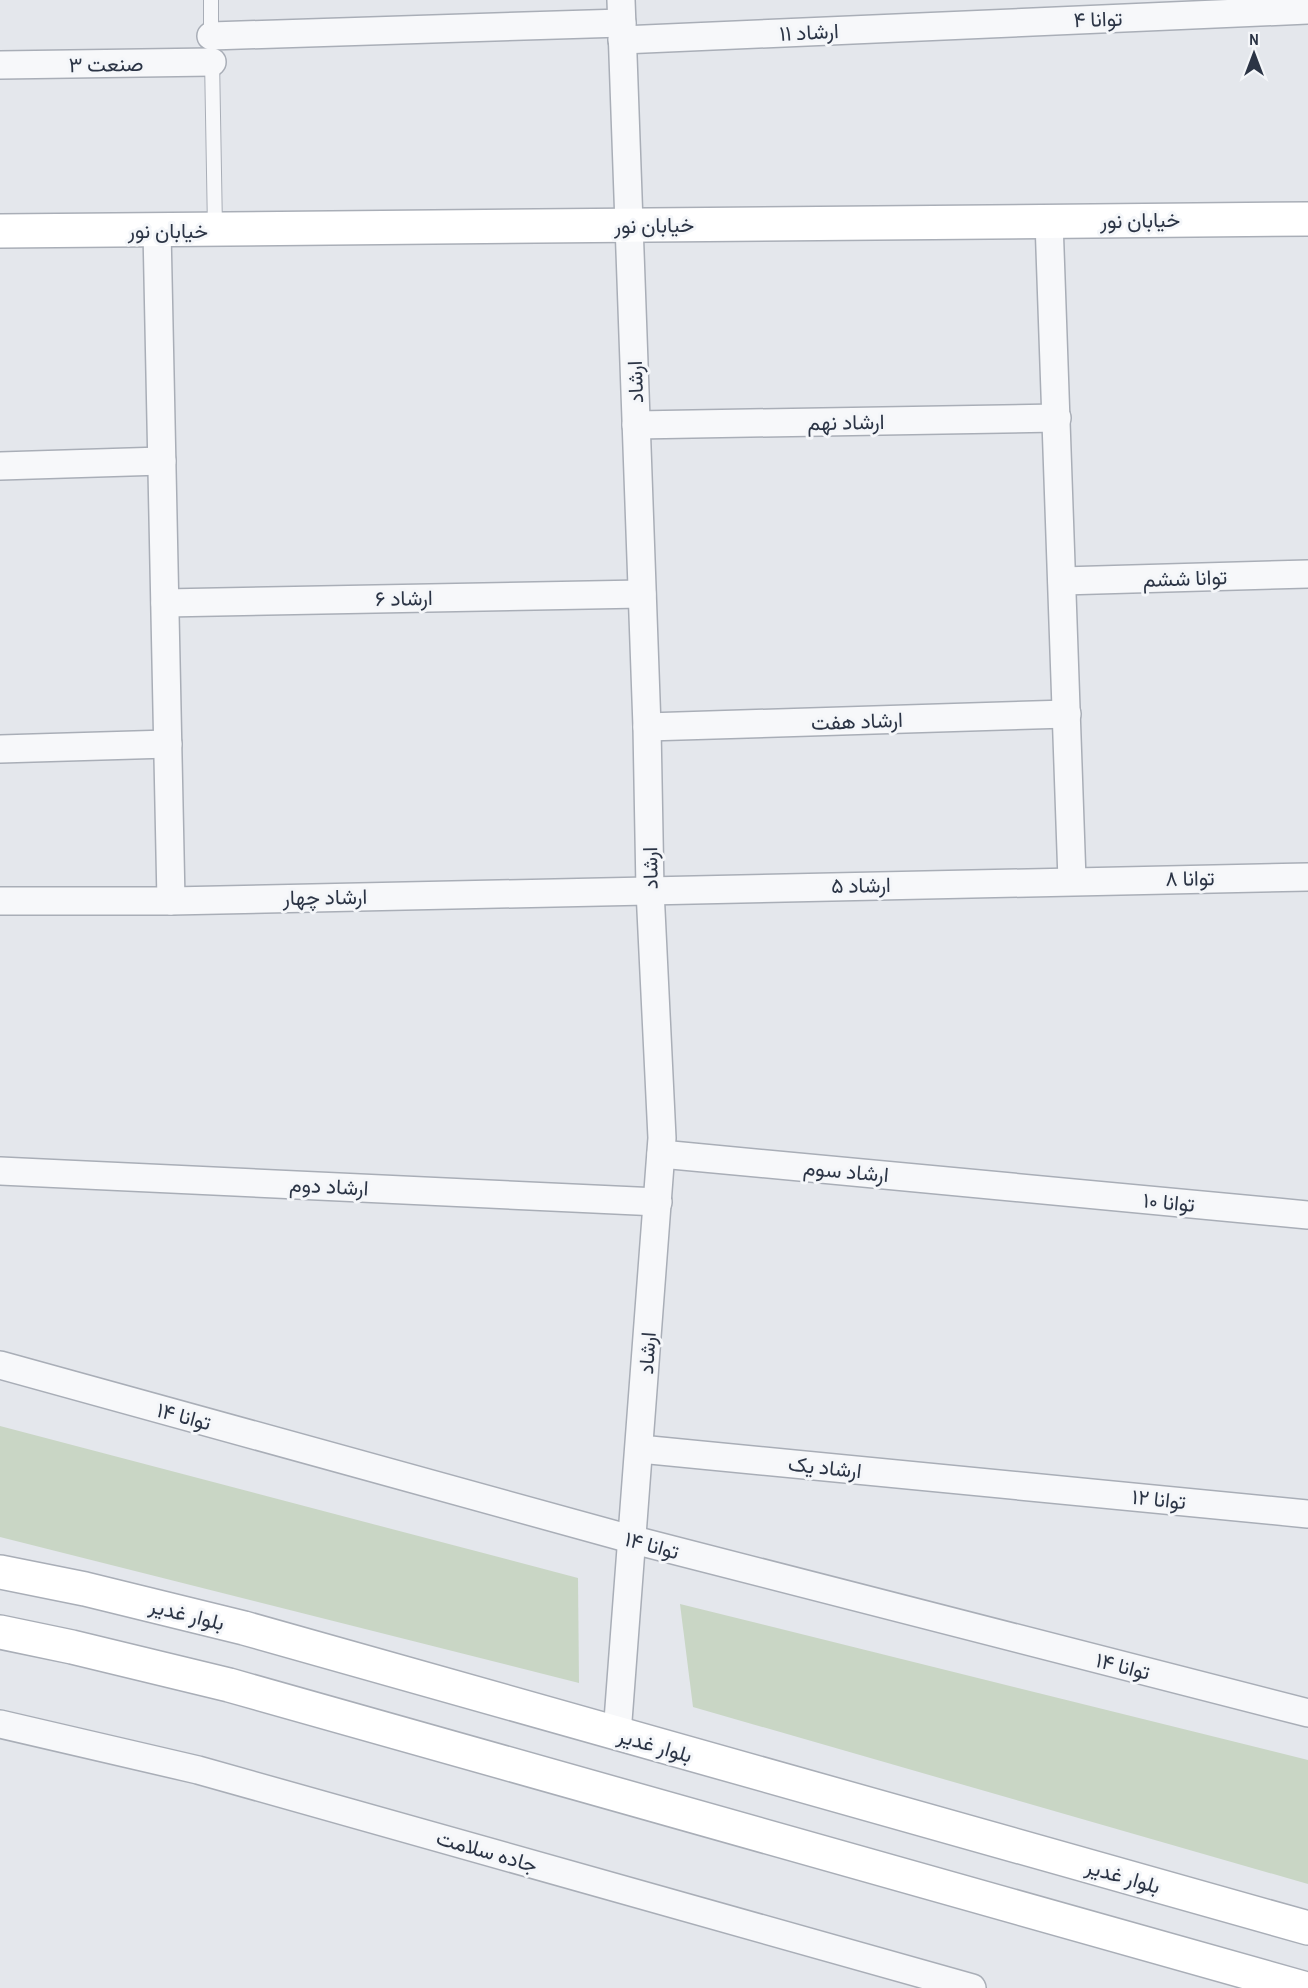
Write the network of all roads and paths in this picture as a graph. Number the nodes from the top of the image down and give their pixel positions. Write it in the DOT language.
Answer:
graph roads {
  1 [pos="211,0"];
  2 [pos="1308,10"];
  3 [pos="622,21"];
  4 [pos="996,24"];
  5 [pos="211,36"];
  6 [pos="212,62"];
  7 [pos="0,65"];
  8 [pos="1308,219"];
  9 [pos="1049,221"];
  10 [pos="628,225"];
  11 [pos="157,230"];
  12 [pos="215,230"];
  13 [pos="0,231"];
  14 [pos="1057,418"];
  15 [pos="636,425"];
  16 [pos="162,461"];
  17 [pos="0,466"];
  18 [pos="1308,574"];
  19 [pos="1062,581"];
  20 [pos="642,594"];
  21 [pos="165,603"];
  22 [pos="1067,714"];
  23 [pos="647,727"];
  24 [pos="168,744"];
  25 [pos="0,749"];
  26 [pos="1308,877"];
  27 [pos="1072,880"];
  28 [pos="650,890"];
  29 [pos="171,900"];
  30 [pos="0,901"];
  31 [pos="661,1154"];
  32 [pos="0,1171"];
  33 [pos="1031,1189"];
  34 [pos="658,1202"];
  35 [pos="1308,1215"];
  36 [pos="0,1365"];
  37 [pos="640,1449"];
  38 [pos="1010,1485"];
  39 [pos="1308,1514"];
  40 [pos="634,1540"];
  41 [pos="0,1572"];
  42 [pos="0,1632"];
  43 [pos="1308,1713"];
  44 [pos="0,1724"];
  45 [pos="617,1734"];
  46 [pos="1308,1928"];
  47 [pos="972,1988"];
  48 [pos="1303,1988"];
  1 -- 5 [label="lane"];
  2 -- 4 [label="street, توانا ۴"];
  3 -- 4 [label="street, ارشاد ۱۱"];
  3 -- 5 [label="street, ارشاد ۱۱"];
  3 -- 10 [label="street, ارشاد"];
  5 -- 6 [label="lane"];
  6 -- 7 [label="street, صنعت ۳"];
  6 -- 12 [label="lane"];
  8 -- 9 [label="main road, خیابان نور"];
  9 -- 10 [label="main road, خیابان نور"];
  9 -- 14 [label="street"];
  10 -- 12 [label="main road, خیابان نور"];
  10 -- 15 [label="street, ارشاد"];
  11 -- 12 [label="main road, خیابان نور"];
  11 -- 13 [label="main road, خیابان نور"];
  11 -- 16 [label="street"];
  14 -- 15 [label="street, ارشاد نهم"];
  14 -- 19 [label="street"];
  15 -- 20 [label="street, ارشاد"];
  16 -- 17 [label="street"];
  16 -- 21 [label="street"];
  18 -- 19 [label="street, توانا ششم"];
  19 -- 22 [label="street"];
  20 -- 21 [label="street, ارشاد ۶"];
  20 -- 23 [label="street, ارشاد"];
  21 -- 24 [label="street"];
  22 -- 23 [label="street, ارشاد هفت"];
  22 -- 27 [label="street"];
  23 -- 28 [label="street, ارشاد"];
  24 -- 25 [label="street"];
  24 -- 29 [label="street"];
  26 -- 27 [label="street, توانا ۸"];
  27 -- 28 [label="street, ارشاد ۵"];
  28 -- 29 [label="street, ارشاد چهار"];
  28 -- 31 [label="street, ارشاد"];
  29 -- 30 [label="street, ارشاد چهار"];
  31 -- 33 [label="street, ارشاد سوم"];
  31 -- 34 [label="street, ارشاد"];
  32 -- 34 [label="street, ارشاد دوم"];
  33 -- 35 [label="street, توانا ۱۰"];
  34 -- 37 [label="street, ارشاد"];
  36 -- 40 [label="street, توانا ۱۴"];
  37 -- 38 [label="street, ارشاد یک"];
  37 -- 40 [label="street, ارشاد"];
  38 -- 39 [label="street, توانا ۱۲"];
  40 -- 43 [label="street, توانا ۱۴"];
  40 -- 45 [label="street, ارشاد"];
  41 -- 45 [label="main road, بلوار غدیر"];
  42 -- 48 [label="main road"];
  44 -- 47 [label="street, جاده سلامت"];
  45 -- 46 [label="main road, بلوار غدیر"];
}
